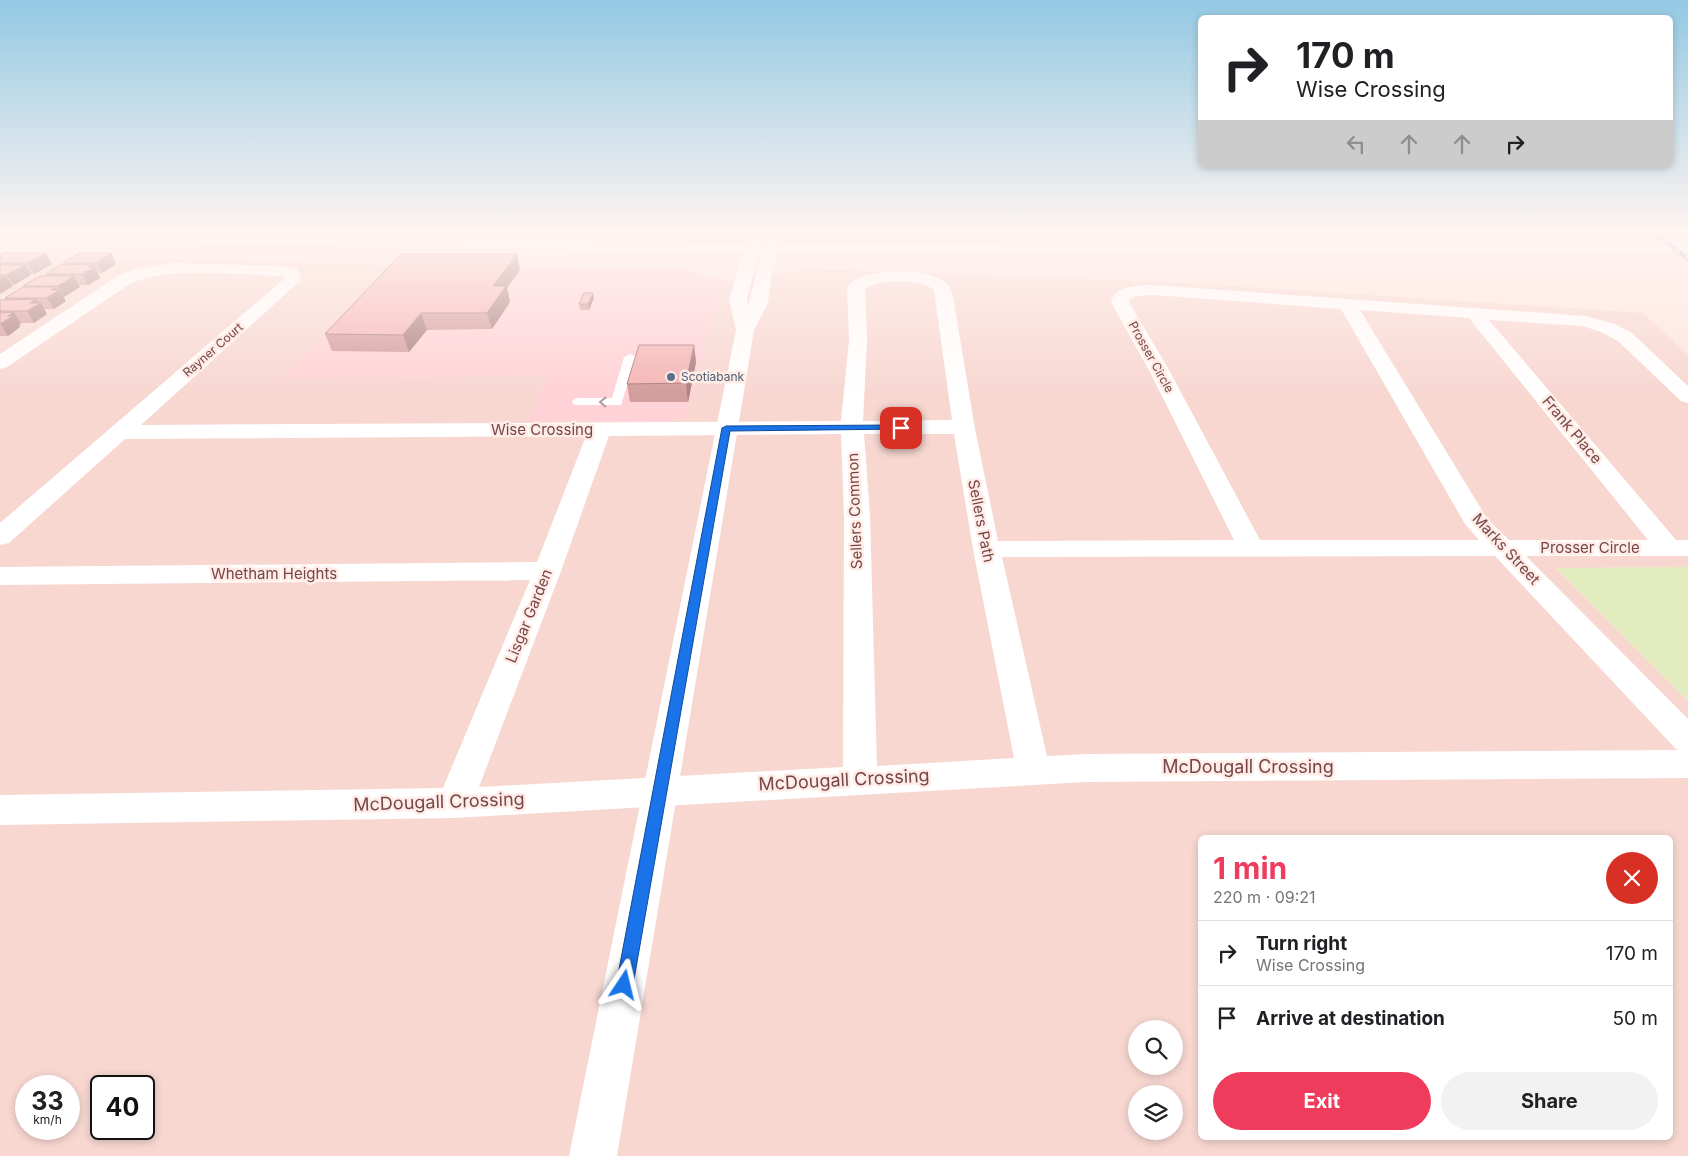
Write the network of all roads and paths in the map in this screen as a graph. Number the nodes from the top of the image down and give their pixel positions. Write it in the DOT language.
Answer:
graph roads {
  1 [pos="118,285"];
  2 [pos="288,285"];
  3 [pos="742,285"];
  4 [pos="763,285"];
  5 [pos="857,285"];
  6 [pos="938,285"];
  7 [pos="1347,304"];
  8 [pos="1474,313"];
  9 [pos="745,330"];
  10 [pos="630,357"];
  11 [pos="0,363"];
  12 [pos="1688,396"];
  13 [pos="578,402"];
  14 [pos="726,428"];
  15 [pos="852,428"];
  16 [pos="964,428"];
  17 [pos="600,429"];
  18 [pos="119,432"];
  19 [pos="0,537"];
  20 [pos="1251,548"];
  21 [pos="1503,548"];
  22 [pos="1679,548"];
  23 [pos="986,549"];
  24 [pos="547,571"];
  25 [pos="0,576"];
  26 [pos="1688,740"];
  27 [pos="1688,764"];
  28 [pos="1033,769"];
  29 [pos="860,780"];
  30 [pos="660,791"];
  31 [pos="455,803"];
  32 [pos="0,810"];
  33 [pos="593,1156"];
  1 -- 11 [label="street, Rayner Court"];
  2 -- 18 [label="street, Rayner Court"];
  3 -- 9 [label="street"];
  4 -- 9 [label="street"];
  5 -- 15 [label="street, Sellers Common"];
  6 -- 16 [label="street, Sellers Path"];
  7 -- 8 [label="street, Prosser Circle"];
  7 -- 20 [label="street, Prosser Circle"];
  7 -- 21 [label="street, Marks Street"];
  8 -- 12 [label="street, Prosser Circle"];
  8 -- 22 [label="street, Frank Place"];
  9 -- 14 [label="street"];
  10 -- 13 [label="lane, one-way"];
  14 -- 15 [label="street, Wise Crossing"];
  14 -- 17 [label="street, Wise Crossing"];
  14 -- 30 [label="street"];
  15 -- 16 [label="street, Wise Crossing"];
  15 -- 29 [label="street, Sellers Common"];
  16 -- 23 [label="street, Sellers Path"];
  17 -- 18 [label="street, Wise Crossing"];
  17 -- 24 [label="street, Lisgar Garden"];
  18 -- 19 [label="street, Rayner Court"];
  20 -- 21 [label="street, Prosser Circle"];
  20 -- 23 [label="street, Prosser Circle"];
  21 -- 22 [label="street, Prosser Circle"];
  21 -- 26 [label="street, Marks Street"];
  23 -- 28 [label="street, Sellers Path"];
  24 -- 25 [label="street, Whetham Heights"];
  24 -- 31 [label="street, Lisgar Garden"];
  27 -- 28 [label="street, McDougall Crossing"];
  28 -- 29 [label="street, McDougall Crossing"];
  29 -- 30 [label="street, McDougall Crossing"];
  30 -- 31 [label="street, McDougall Crossing"];
  30 -- 33 [label="street"];
  31 -- 32 [label="street, McDougall Crossing"];
}
